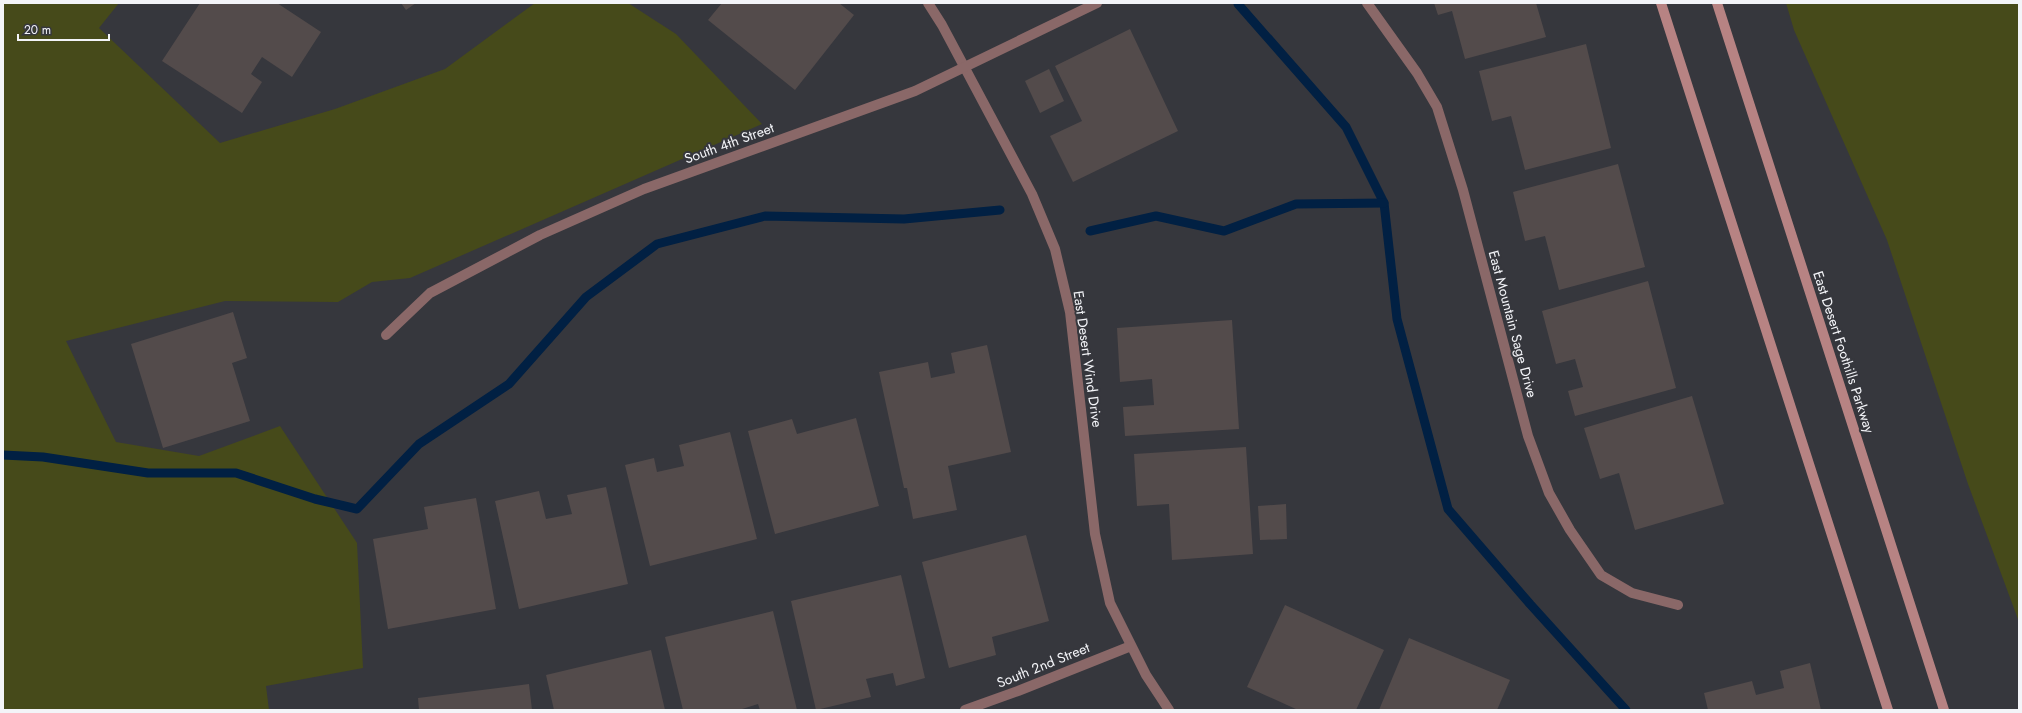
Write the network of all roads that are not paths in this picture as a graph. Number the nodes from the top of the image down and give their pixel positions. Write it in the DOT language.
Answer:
graph roads {
  1 [pos="928,3"];
  2 [pos="1096,3"];
  3 [pos="1367,3"];
  4 [pos="1661,3"];
  5 [pos="1717,3"];
  6 [pos="965,68"];
  7 [pos="386,335"];
  8 [pos="1678,605"];
  9 [pos="1130,646"];
  10 [pos="965,710"];
  11 [pos="1168,710"];
  12 [pos="1888,710"];
  13 [pos="1944,710"];
  1 -- 6 [label="street, East Desert Wind Drive"];
  2 -- 6 [label="street, South 4th Street"];
  3 -- 8 [label="street, East Mountain Sage Drive"];
  4 -- 12 [label="street"];
  5 -- 13 [label="street, East Desert Foothills Parkway"];
  6 -- 7 [label="street, South 4th Street"];
  6 -- 9 [label="street, East Desert Wind Drive"];
  9 -- 10 [label="street, South 2nd Street"];
  9 -- 11 [label="street, East Desert Wind Drive"];
}
